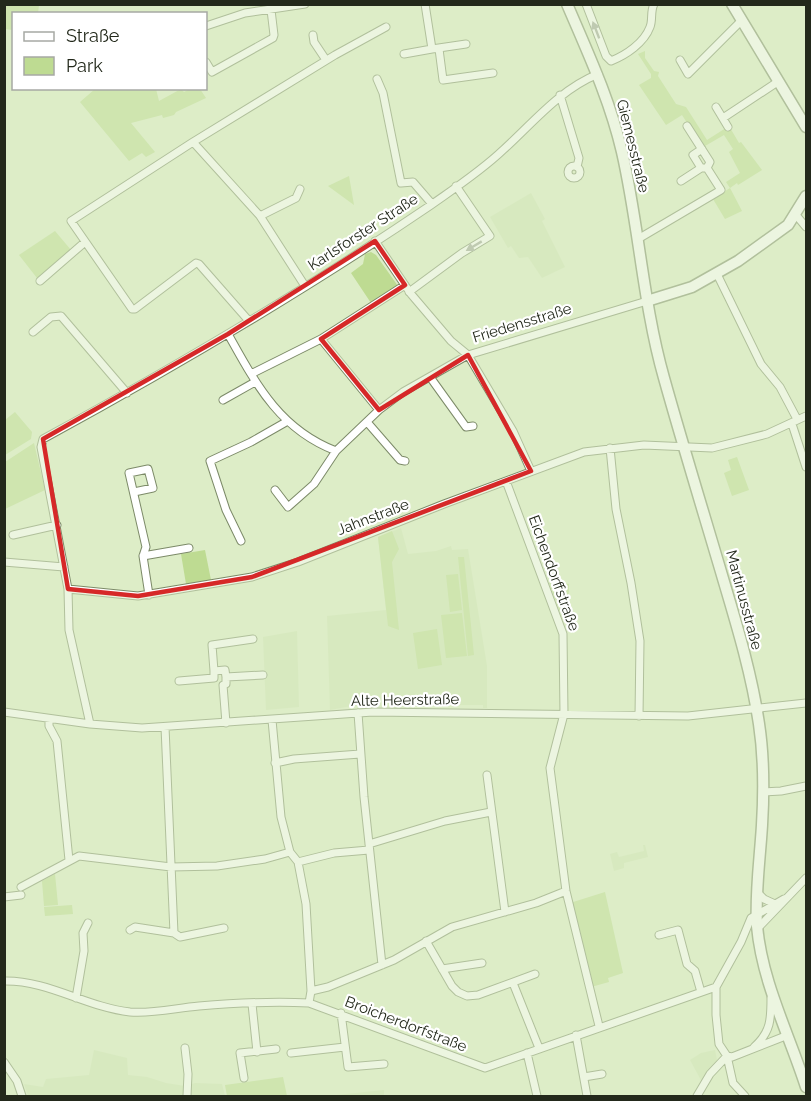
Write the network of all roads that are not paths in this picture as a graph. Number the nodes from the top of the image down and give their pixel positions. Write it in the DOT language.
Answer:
graph roads {
  1 [pos="305,4"];
  2 [pos="425,4"];
  3 [pos="586,4"];
  4 [pos="654,4"];
  5 [pos="732,4"];
  6 [pos="572,6"];
  7 [pos="271,10"];
  8 [pos="742,20"];
  9 [pos="207,26"];
  10 [pos="386,27"];
  11 [pos="313,35"];
  12 [pos="466,44"];
  13 [pos="436,49"];
  14 [pos="404,54"];
  15 [pos="606,56"];
  16 [pos="326,60"];
  17 [pos="680,60"];
  18 [pos="592,61"];
  19 [pos="207,64"];
  20 [pos="493,73"];
  21 [pos="598,74"];
  22 [pos="378,79"];
  23 [pos="779,81"];
  24 [pos="560,95"];
  25 [pos="716,107"];
  26 [pos="723,118"];
  27 [pos="687,126"];
  28 [pos="728,127"];
  29 [pos="807,127"];
  30 [pos="193,141"];
  31 [pos="577,167"];
  32 [pos="704,168"];
  33 [pos="681,181"];
  34 [pos="456,186"];
  35 [pos="300,189"];
  36 [pos="807,196"];
  37 [pos="432,204"];
  38 [pos="796,215"];
  39 [pos="260,216"];
  40 [pos="807,227"];
  41 [pos="638,239"];
  42 [pos="375,241"];
  43 [pos="85,242"];
  44 [pos="717,274"];
  45 [pos="40,281"];
  46 [pos="405,285"];
  47 [pos="305,286"];
  48 [pos="410,292"];
  49 [pos="647,301"];
  50 [pos="249,321"];
  51 [pos="33,332"];
  52 [pos="228,334"];
  53 [pos="321,339"];
  54 [pos="468,355"];
  55 [pos="251,374"];
  56 [pos="430,377"];
  57 [pos="255,382"];
  58 [pos="128,393"];
  59 [pos="223,400"];
  60 [pos="379,410"];
  61 [pos="807,416"];
  62 [pos="286,422"];
  63 [pos="367,422"];
  64 [pos="794,422"];
  65 [pos="473,426"];
  66 [pos="685,447"];
  67 [pos="610,448"];
  68 [pos="336,451"];
  69 [pos="405,461"];
  70 [pos="807,467"];
  71 [pos="531,471"];
  72 [pos="506,481"];
  73 [pos="275,490"];
  74 [pos="134,492"];
  75 [pos="57,525"];
  76 [pos="13,535"];
  77 [pos="241,541"];
  78 [pos="189,548"];
  79 [pos="143,556"];
  80 [pos="4,562"];
  81 [pos="64,567"];
  82 [pos="68,589"];
  83 [pos="149,595"];
  84 [pos="253,639"];
  85 [pos="214,675"];
  86 [pos="263,675"];
  87 [pos="180,681"];
  88 [pos="225,681"];
  89 [pos="807,703"];
  90 [pos="756,710"];
  91 [pos="4,712"];
  92 [pos="358,713"];
  93 [pos="564,714"];
  94 [pos="639,716"];
  95 [pos="49,718"];
  96 [pos="272,720"];
  97 [pos="226,723"];
  98 [pos="90,724"];
  99 [pos="165,727"];
  100 [pos="360,754"];
  101 [pos="275,763"];
  102 [pos="487,775"];
  103 [pos="807,786"];
  104 [pos="763,792"];
  105 [pos="491,812"];
  106 [pos="369,847"];
  107 [pos="290,852"];
  108 [pos="69,860"];
  109 [pos="298,862"];
  110 [pos="171,867"];
  111 [pos="807,878"];
  112 [pos="21,887"];
  113 [pos="566,891"];
  114 [pos="756,891"];
  115 [pos="21,895"];
  116 [pos="4,897"];
  117 [pos="784,899"];
  118 [pos="775,904"];
  119 [pos="505,912"];
  120 [pos="757,913"];
  121 [pos="88,923"];
  122 [pos="224,928"];
  123 [pos="758,928"];
  124 [pos="130,930"];
  125 [pos="174,933"];
  126 [pos="659,935"];
  127 [pos="426,941"];
  128 [pos="482,963"];
  129 [pos="382,965"];
  130 [pos="442,969"];
  131 [pos="535,974"];
  132 [pos="4,981"];
  133 [pos="513,982"];
  134 [pos="716,987"];
  135 [pos="771,989"];
  136 [pos="311,991"];
  137 [pos="701,992"];
  138 [pos="76,998"];
  139 [pos="309,1003"];
  140 [pos="252,1004"];
  141 [pos="341,1013"];
  142 [pos="599,1026"];
  143 [pos="576,1035"];
  144 [pos="788,1035"];
  145 [pos="345,1047"];
  146 [pos="185,1048"];
  147 [pos="539,1048"];
  148 [pos="276,1049"];
  149 [pos="750,1050"];
  150 [pos="257,1052"];
  151 [pos="291,1053"];
  152 [pos="527,1053"];
  153 [pos="727,1056"];
  154 [pos="4,1062"];
  155 [pos="384,1064"];
  156 [pos="602,1074"];
  157 [pos="584,1077"];
  158 [pos="244,1078"];
  159 [pos="807,1086"];
  160 [pos="22,1096"];
  161 [pos="187,1096"];
  162 [pos="537,1096"];
  163 [pos="587,1096"];
  164 [pos="697,1096"];
  165 [pos="745,1096"];
  1 -- 7 [label="street"];
  2 -- 13 [label="street"];
  15 -- 3 [label="street, one-way"];
  4 -- 15 [label="street"];
  5 -- 8 [label="main road"];
  6 -- 18 [label="main road, Giemesstraße"];
  7 -- 9 [label="street"];
  7 -- 19 [label="street"];
  8 -- 17 [label="street"];
  8 -- 23 [label="main road"];
  10 -- 16 [label="street"];
  11 -- 16 [label="street"];
  12 -- 13 [label="street"];
  13 -- 14 [label="street"];
  13 -- 20 [label="street"];
  15 -- 18 [label="street"];
  16 -- 30 [label="street"];
  18 -- 21 [label="main road, Giemesstraße"];
  21 -- 24 [label="street, Karlsforster Straße"];
  21 -- 41 [label="main road, Giemesstraße"];
  22 -- 37 [label="street"];
  23 -- 26 [label="street"];
  23 -- 29 [label="main road"];
  24 -- 31 [label="street"];
  24 -- 34 [label="street, Karlsforster Straße"];
  25 -- 26 [label="street"];
  26 -- 28 [label="street"];
  27 -- 32 [label="street"];
  30 -- 39 [label="street"];
  30 -- 43 [label="street"];
  32 -- 33 [label="street"];
  32 -- 41 [label="street"];
  34 -- 37 [label="street, Karlsforster Straße"];
  34 -- 48 [label="street, one-way"];
  35 -- 39 [label="street"];
  36 -- 38 [label="main road, Friedensstraße"];
  37 -- 42 [label="street, Karlsforster Straße"];
  38 -- 40 [label="street"];
  38 -- 44 [label="main road, Friedensstraße"];
  39 -- 47 [label="street"];
  41 -- 49 [label="main road, Giemesstraße"];
  42 -- 46 [label="street"];
  42 -- 47 [label="street, Karlsforster Straße"];
  43 -- 45 [label="street"];
  43 -- 50 [label="street"];
  44 -- 49 [label="main road, Friedensstraße"];
  44 -- 64 [label="street"];
  46 -- 48 [label="street"];
  46 -- 53 [label="street"];
  47 -- 50 [label="street, Karlsforster Straße"];
  48 -- 54 [label="street"];
  49 -- 54 [label="street, Friedensstraße"];
  49 -- 66 [label="main road, Martinusstraße"];
  50 -- 52 [label="street, Karlsforster Straße"];
  51 -- 58 [label="street"];
  52 -- 55 [label="street"];
  52 -- 58 [label="street, Karlsforster Straße"];
  53 -- 55 [label="street"];
  53 -- 60 [label="street"];
  54 -- 56 [label="street, Friedensstraße"];
  54 -- 71 [label="street"];
  55 -- 57 [label="street"];
  56 -- 60 [label="street, Friedensstraße"];
  56 -- 65 [label="street"];
  57 -- 59 [label="street"];
  57 -- 62 [label="street"];
  58 -- 75 [label="street, Karlsforster Straße"];
  60 -- 63 [label="street, Friedensstraße"];
  61 -- 64 [label="street, Jahnstraße"];
  62 -- 68 [label="street"];
  62 -- 77 [label="street"];
  63 -- 68 [label="street, Friedensstraße"];
  63 -- 69 [label="street"];
  64 -- 66 [label="street, Jahnstraße"];
  64 -- 70 [label="street"];
  66 -- 67 [label="street, Jahnstraße"];
  66 -- 90 [label="main road, Martinusstraße"];
  67 -- 71 [label="street, Jahnstraße"];
  67 -- 94 [label="street"];
  68 -- 73 [label="street, Friedensstraße"];
  71 -- 72 [label="street, Jahnstraße"];
  72 -- 83 [label="street, Jahnstraße"];
  72 -- 93 [label="street, Eichendorffstraße"];
  74 -- 79 [label="street"];
  75 -- 76 [label="street"];
  75 -- 81 [label="street"];
  78 -- 79 [label="street"];
  79 -- 83 [label="street"];
  80 -- 81 [label="street"];
  81 -- 82 [label="street"];
  82 -- 83 [label="street, Jahnstraße"];
  82 -- 98 [label="street"];
  84 -- 85 [label="street"];
  85 -- 87 [label="street"];
  85 -- 88 [label="street"];
  85 -- 88 [label="street"];
  86 -- 88 [label="street"];
  88 -- 97 [label="street"];
  89 -- 90 [label="street, Alte Heerstraße"];
  90 -- 94 [label="street, Alte Heerstraße"];
  90 -- 104 [label="main road, Martinusstraße"];
  91 -- 95 [label="street, Alte Heerstraße"];
  92 -- 93 [label="street, Alte Heerstraße"];
  92 -- 96 [label="street, Alte Heerstraße"];
  92 -- 100 [label="street"];
  93 -- 94 [label="street, Alte Heerstraße"];
  93 -- 113 [label="street, Eichendorffstraße"];
  95 -- 98 [label="street, Alte Heerstraße"];
  95 -- 108 [label="street"];
  96 -- 97 [label="street, Alte Heerstraße"];
  96 -- 101 [label="street"];
  97 -- 99 [label="street, Alte Heerstraße"];
  98 -- 99 [label="street, Alte Heerstraße"];
  99 -- 110 [label="street"];
  100 -- 101 [label="street"];
  100 -- 106 [label="street"];
  101 -- 107 [label="street"];
  102 -- 105 [label="street"];
  103 -- 104 [label="street"];
  104 -- 114 [label="main road, Martinusstraße"];
  105 -- 106 [label="street"];
  105 -- 119 [label="street"];
  106 -- 109 [label="street"];
  106 -- 129 [label="street"];
  107 -- 109 [label="street"];
  107 -- 110 [label="street"];
  108 -- 110 [label="street"];
  108 -- 112 [label="street"];
  109 -- 136 [label="street"];
  110 -- 125 [label="street"];
  111 -- 117 [label="street"];
  113 -- 119 [label="street"];
  113 -- 142 [label="street, Eichendorffstraße"];
  114 -- 118 [label="street"];
  114 -- 120 [label="main road, Martinusstraße"];
  115 -- 116 [label="street"];
  117 -- 118 [label="street"];
  117 -- 123 [label="street"];
  118 -- 120 [label="street"];
  119 -- 127 [label="street"];
  120 -- 123 [label="main road, Martinusstraße"];
  120 -- 134 [label="street"];
  121 -- 138 [label="street"];
  122 -- 125 [label="street"];
  123 -- 135 [label="main road, Martinusstraße"];
  124 -- 125 [label="street"];
  126 -- 137 [label="street"];
  127 -- 129 [label="street"];
  127 -- 130 [label="street"];
  128 -- 130 [label="street"];
  129 -- 136 [label="street"];
  130 -- 133 [label="street"];
  131 -- 133 [label="street"];
  132 -- 138 [label="street, Broicherdorfstraße"];
  133 -- 147 [label="street"];
  134 -- 137 [label="street, Broicherdorfstraße"];
  134 -- 153 [label="street"];
  135 -- 144 [label="main road, Martinusstraße"];
  135 -- 149 [label="street"];
  136 -- 139 [label="street"];
  137 -- 142 [label="street, Broicherdorfstraße"];
  138 -- 140 [label="street, Broicherdorfstraße"];
  139 -- 140 [label="street, Broicherdorfstraße"];
  139 -- 141 [label="street, Broicherdorfstraße"];
  140 -- 150 [label="street"];
  141 -- 145 [label="street"];
  141 -- 152 [label="street, Broicherdorfstraße"];
  142 -- 143 [label="street, Broicherdorfstraße"];
  143 -- 147 [label="street, Broicherdorfstraße"];
  143 -- 157 [label="street"];
  144 -- 149 [label="street"];
  144 -- 159 [label="main road, Martinusstraße"];
  145 -- 151 [label="street"];
  145 -- 155 [label="street"];
  146 -- 161 [label="street"];
  147 -- 152 [label="street, Broicherdorfstraße"];
  148 -- 150 [label="street"];
  149 -- 153 [label="street"];
  150 -- 158 [label="street"];
  152 -- 162 [label="street"];
  153 -- 164 [label="street"];
  153 -- 165 [label="street"];
  154 -- 160 [label="street"];
  156 -- 157 [label="street"];
  157 -- 163 [label="street"];
}
